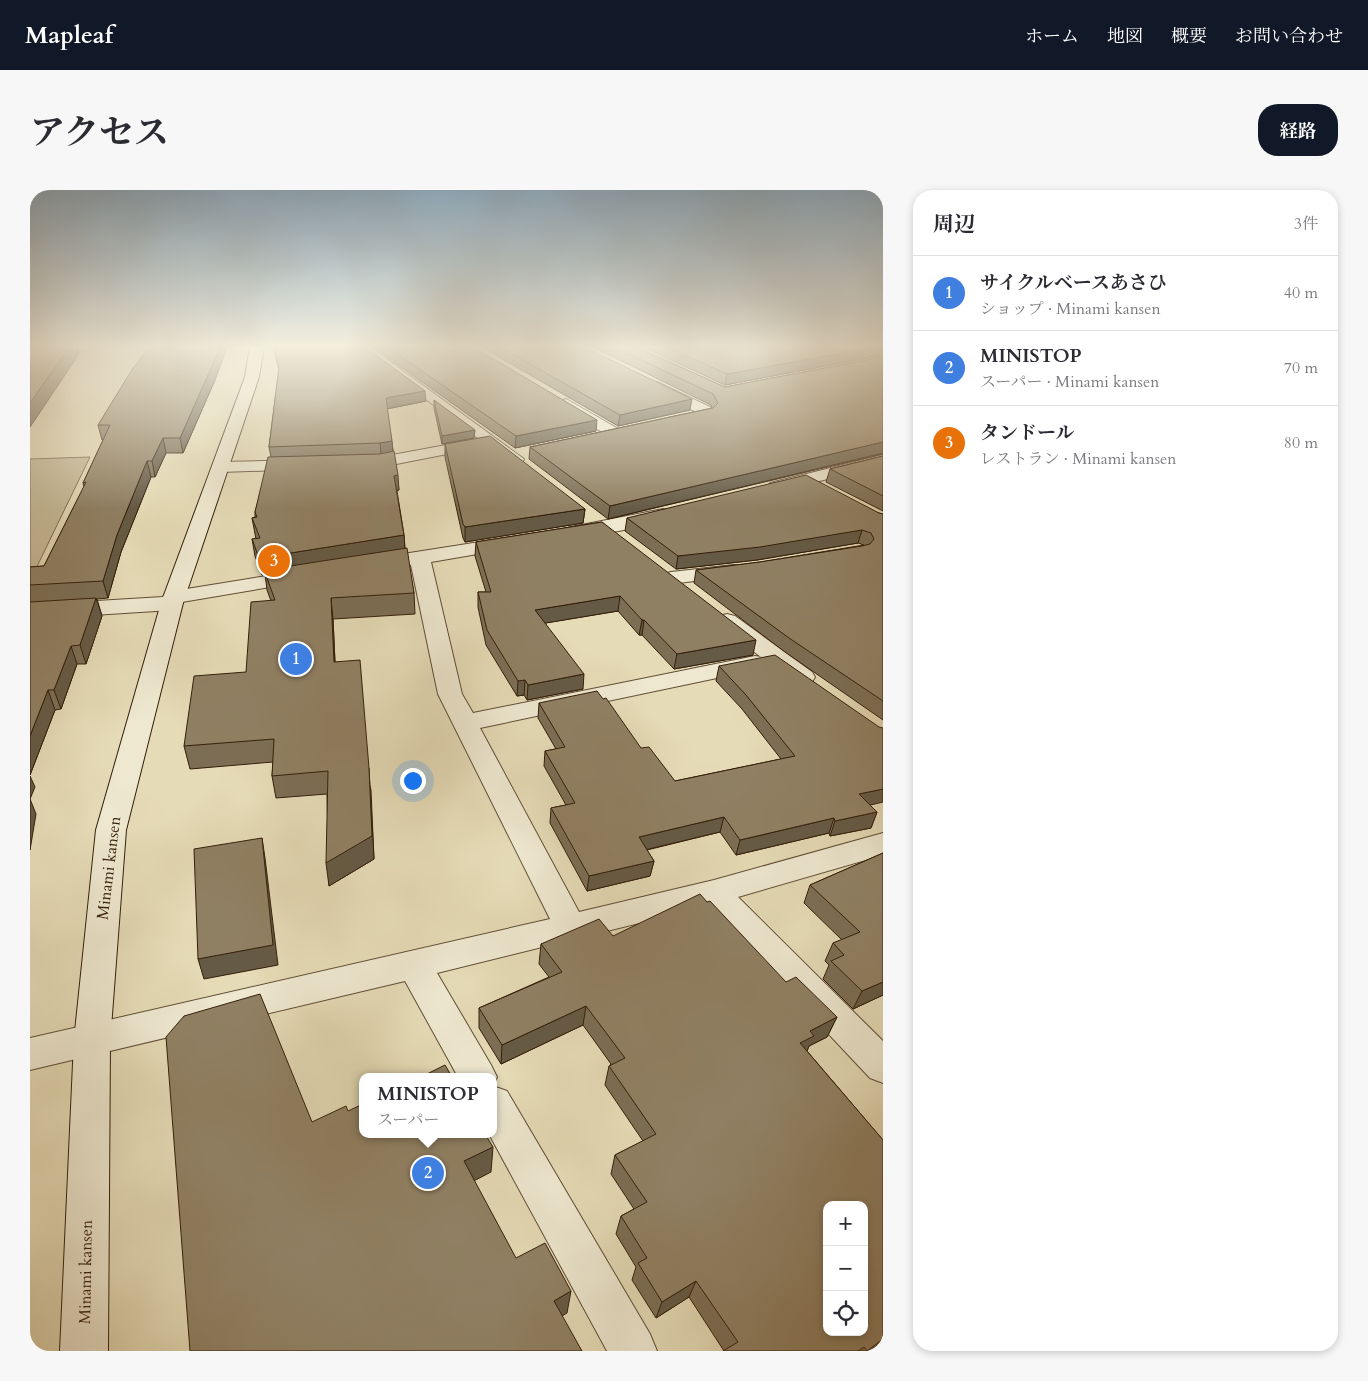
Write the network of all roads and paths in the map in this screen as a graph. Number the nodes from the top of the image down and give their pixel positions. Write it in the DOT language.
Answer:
graph roads {
  1 [pos="243,401"];
  2 [pos="436,401"];
  3 [pos="561,401"];
  4 [pos="688,401"];
  5 [pos="663,424"];
  6 [pos="635,430"];
  7 [pos="616,434"];
  8 [pos="597,438"];
  9 [pos="492,442"];
  10 [pos="529,460"];
  11 [pos="883,460"];
  12 [pos="344,464"];
  13 [pos="315,465"];
  14 [pos="221,467"];
  15 [pos="806,480"];
  16 [pos="760,491"];
  17 [pos="832,493"];
  18 [pos="685,510"];
  19 [pos="598,522"];
  20 [pos="557,536"];
  21 [pos="527,540"];
  22 [pos="627,544"];
  23 [pos="420,558"];
  24 [pos="757,568"];
  25 [pos="351,569"];
  26 [pos="322,573"];
  27 [pos="173,600"];
  28 [pos="30,612"];
  29 [pos="776,658"];
  30 [pos="822,691"];
  31 [pos="466,723"];
  32 [pos="883,844"];
  33 [pos="714,892"];
  34 [pos="570,926"];
  35 [pos="414,965"];
  36 [pos="92,1041"];
  37 [pos="30,1054"];
  38 [pos="883,1066"];
  39 [pos="476,1073"];
  40 [pos="497,1111"];
  41 [pos="84,1351"];
  42 [pos="633,1351"];
  1 -- 14 [label="street, Minami kansen"];
  2 -- 9 [label="street"];
  3 -- 7 [label="street"];
  4 -- 5 [label="street"];
  6 -- 7 [label="street"];
  7 -- 8 [label="street"];
  9 -- 10 [label="street"];
  9 -- 12 [label="street"];
  11 -- 15 [label="street"];
  13 -- 14 [label="street"];
  14 -- 27 [label="street, Minami kansen"];
  15 -- 16 [label="street"];
  15 -- 17 [label="street"];
  18 -- 19 [label="street"];
  19 -- 20 [label="street"];
  19 -- 22 [label="street"];
  21 -- 23 [label="street"];
  23 -- 25 [label="street"];
  23 -- 31 [label="street"];
  24 -- 29 [label="street"];
  26 -- 27 [label="street"];
  27 -- 28 [label="street"];
  27 -- 36 [label="street, Minami kansen"];
  29 -- 30 [label="street"];
  29 -- 31 [label="street"];
  31 -- 34 [label="street"];
  32 -- 33 [label="street"];
  33 -- 34 [label="street"];
  33 -- 38 [label="street"];
  34 -- 35 [label="street"];
  35 -- 36 [label="street"];
  35 -- 39 [label="street"];
  36 -- 37 [label="street"];
  36 -- 41 [label="street, Minami kansen"];
  40 -- 42 [label="street"];
}
